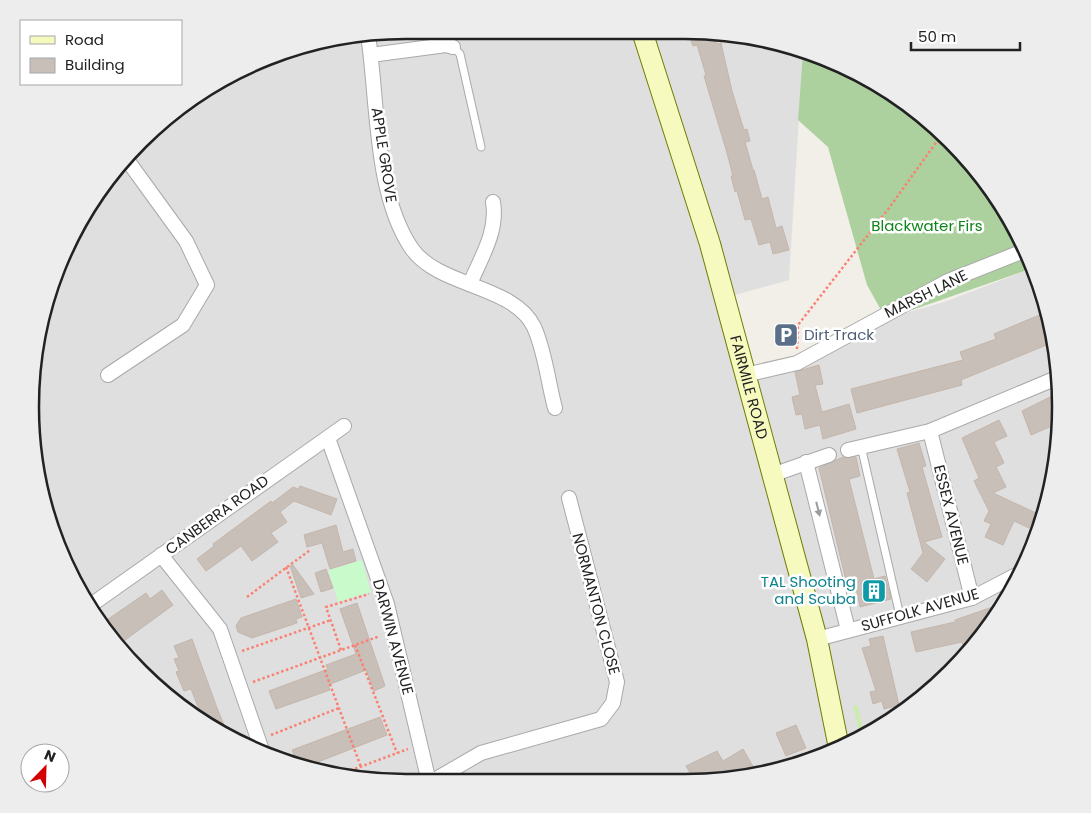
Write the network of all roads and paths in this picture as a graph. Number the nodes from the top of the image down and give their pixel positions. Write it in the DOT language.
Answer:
graph roads {
  1 [pos="645,39"];
  2 [pos="369,41"];
  3 [pos="453,47"];
  4 [pos="371,55"];
  5 [pos="938,140"];
  6 [pos="481,147"];
  7 [pos="130,164"];
  8 [pos="493,202"];
  9 [pos="1018,253"];
  10 [pos="470,284"];
  11 [pos="797,363"];
  12 [pos="108,375"];
  13 [pos="745,375"];
  14 [pos="1051,380"];
  15 [pos="554,408"];
  16 [pos="344,426"];
  17 [pos="930,431"];
  18 [pos="328,438"];
  19 [pos="855,448"];
  20 [pos="828,456"];
  21 [pos="806,462"];
  22 [pos="772,474"];
  23 [pos="569,498"];
  24 [pos="310,550"];
  25 [pos="161,555"];
  26 [pos="286,567"];
  27 [pos="1009,579"];
  28 [pos="382,590"];
  29 [pos="246,597"];
  30 [pos="972,598"];
  31 [pos="96,602"];
  32 [pos="900,616"];
  33 [pos="330,620"];
  34 [pos="309,628"];
  35 [pos="848,630"];
  36 [pos="394,631"];
  37 [pos="817,639"];
  38 [pos="355,645"];
  39 [pos="341,650"];
  40 [pos="229,656"];
  41 [pos="320,657"];
  42 [pos="240,686"];
  43 [pos="339,708"];
  44 [pos="259,739"];
  45 [pos="837,740"];
  46 [pos="261,744"];
  47 [pos="420,744"];
  48 [pos="397,753"];
  49 [pos="361,767"];
  50 [pos="352,770"];
  51 [pos="428,774"];
  52 [pos="444,774"];
  1 -- 13 [label="main road, FAIRMILE ROAD"];
  2 -- 4 [label="street, APPLE GROVE"];
  3 -- 4 [label="street"];
  3 -- 6 [label="lane"];
  4 -- 10 [label="street, APPLE GROVE"];
  5 -- 11 [label="path"];
  7 -- 12 [label="street"];
  8 -- 10 [label="street"];
  9 -- 11 [label="street, MARSH LANE"];
  10 -- 15 [label="street, APPLE GROVE"];
  11 -- 13 [label="street, MARSH LANE"];
  13 -- 22 [label="main road, FAIRMILE ROAD"];
  14 -- 17 [label="street"];
  16 -- 18 [label="street, CANBERRA ROAD"];
  17 -- 19 [label="street"];
  17 -- 30 [label="street, ESSEX AVENUE"];
  18 -- 25 [label="street, CANBERRA ROAD"];
  18 -- 28 [label="street, DARWIN AVENUE"];
  19 -- 32 [label="lane"];
  20 -- 21 [label="street"];
  21 -- 22 [label="street"];
  21 -- 35 [label="street, one-way"];
  22 -- 37 [label="main road, FAIRMILE ROAD"];
  23 -- 52 [label="street, NORMANTON CLOSE"];
  24 -- 26 [label="path"];
  25 -- 31 [label="street, CANBERRA ROAD"];
  25 -- 40 [label="street"];
  26 -- 29 [label="path"];
  26 -- 34 [label="path"];
  27 -- 30 [label="street, SUFFOLK AVENUE"];
  28 -- 33 [label="path"];
  28 -- 36 [label="street, DARWIN AVENUE"];
  30 -- 32 [label="street, SUFFOLK AVENUE"];
  32 -- 35 [label="street, SUFFOLK AVENUE"];
  33 -- 34 [label="path"];
  33 -- 39 [label="path"];
  34 -- 40 [label="path"];
  34 -- 41 [label="path"];
  35 -- 37 [label="street, SUFFOLK AVENUE"];
  36 -- 38 [label="path"];
  36 -- 47 [label="street, DARWIN AVENUE"];
  37 -- 45 [label="main road, FAIRMILE ROAD"];
  38 -- 39 [label="path"];
  38 -- 48 [label="path"];
  39 -- 41 [label="path"];
  40 -- 42 [label="street"];
  41 -- 42 [label="path"];
  41 -- 43 [label="path"];
  42 -- 44 [label="street"];
  43 -- 44 [label="path"];
  43 -- 49 [label="path"];
  44 -- 46 [label="street"];
  47 -- 48 [label="path"];
  47 -- 51 [label="street, DARWIN AVENUE"];
  48 -- 49 [label="path"];
  49 -- 50 [label="path"];
}
